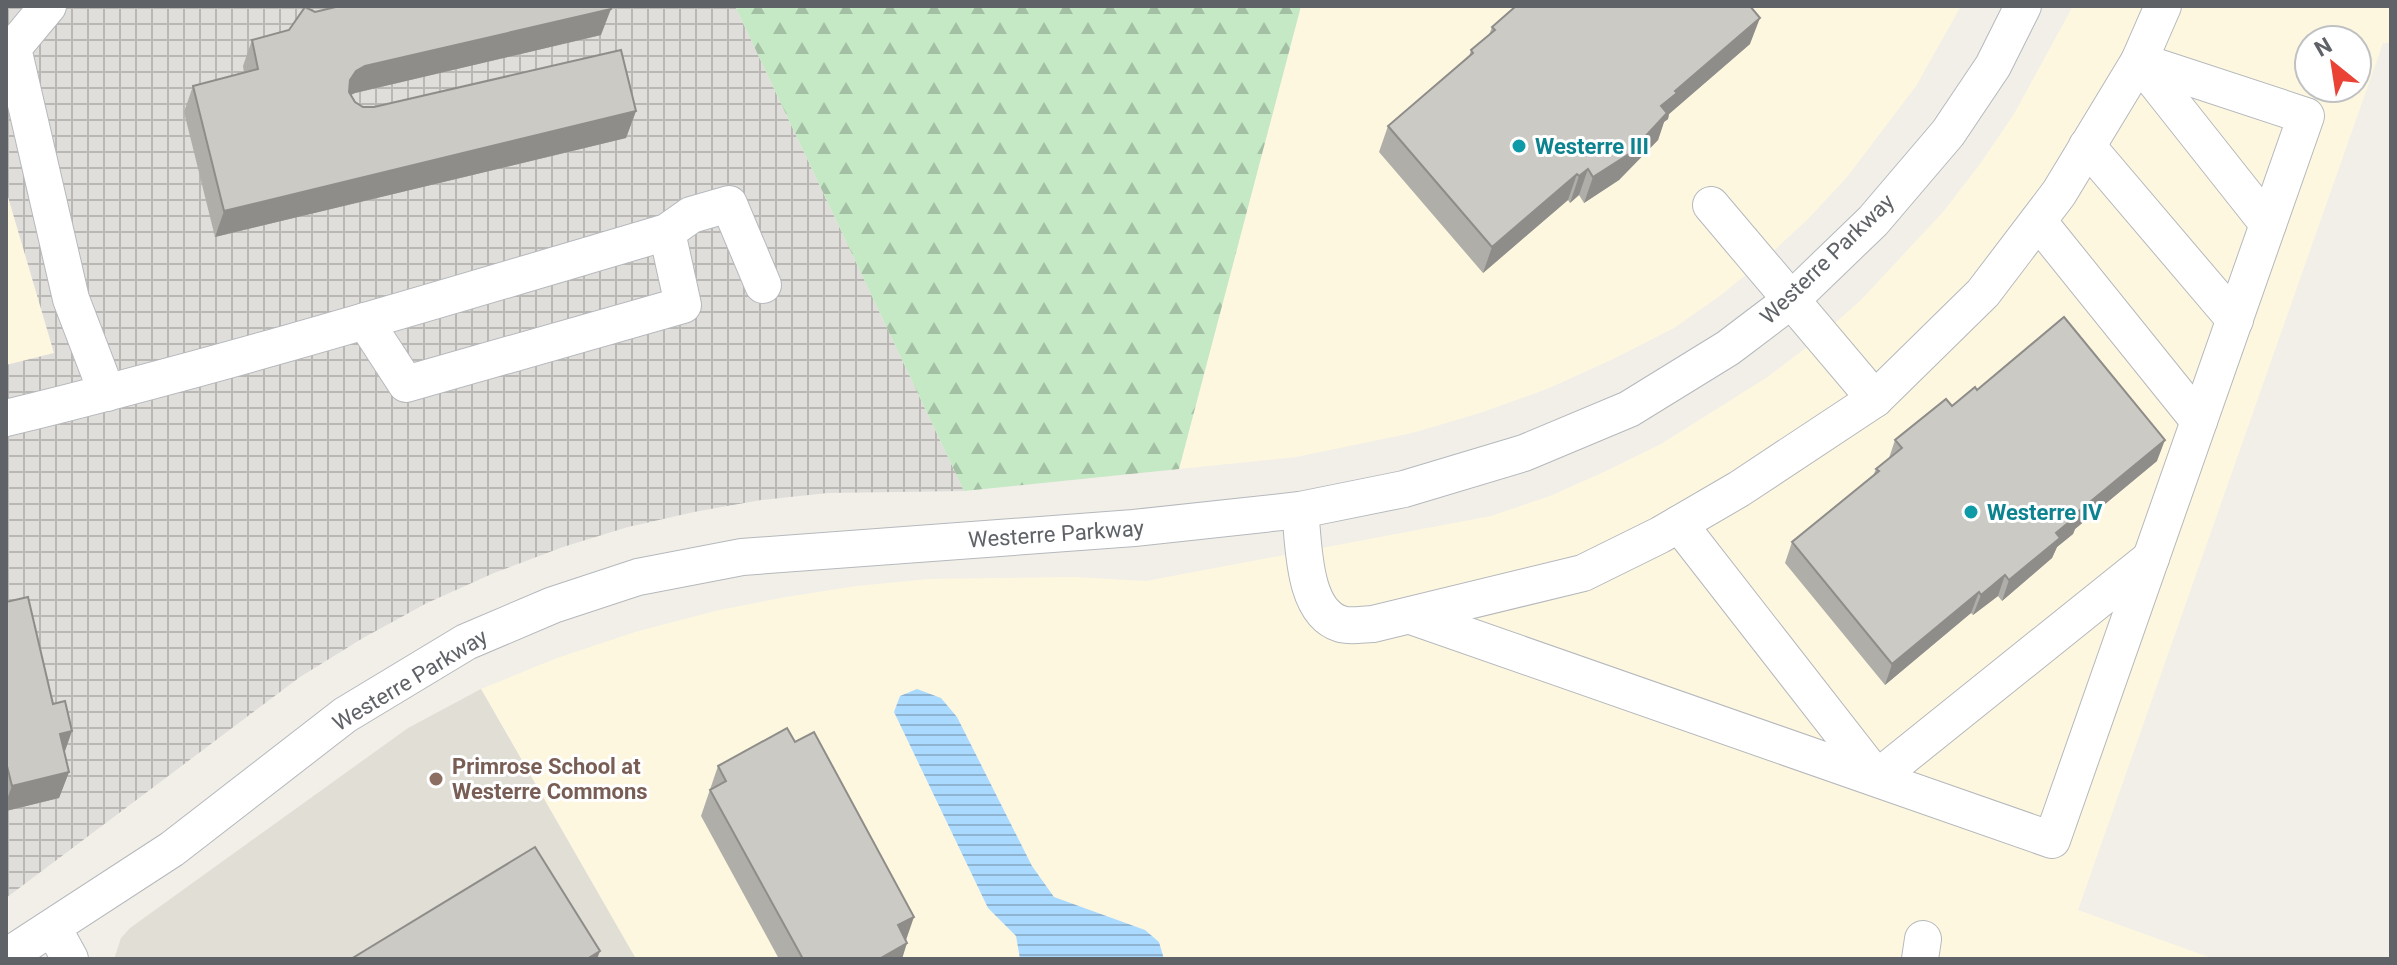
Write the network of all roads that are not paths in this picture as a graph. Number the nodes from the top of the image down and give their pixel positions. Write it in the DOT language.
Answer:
graph roads {
  1 [pos="48,6"];
  2 [pos="2023,6"];
  3 [pos="2163,6"];
  4 [pos="2139,61"];
  5 [pos="2087,146"];
  6 [pos="1711,205"];
  7 [pos="2038,221"];
  8 [pos="2268,224"];
  9 [pos="667,232"];
  10 [pos="763,285"];
  11 [pos="1790,301"];
  12 [pos="2235,320"];
  13 [pos="365,321"];
  14 [pos="107,393"];
  15 [pos="1875,399"];
  16 [pos="6,418"];
  17 [pos="2199,421"];
  18 [pos="1300,510"];
  19 [pos="1679,524"];
  20 [pos="2151,558"];
  21 [pos="1411,616"];
  22 [pos="1877,778"];
  23 [pos="53,928"];
  24 [pos="6,957"];
  25 [pos="70,959"];
  1 -- 14 [label="street"];
  2 -- 11 [label="street, Westerre Parkway"];
  3 -- 4 [label="street"];
  4 -- 5 [label="street"];
  4 -- 8 [label="street"];
  4 -- 8 [label="street"];
  5 -- 7 [label="street"];
  5 -- 12 [label="street"];
  6 -- 11 [label="street"];
  7 -- 15 [label="street"];
  7 -- 17 [label="street"];
  8 -- 12 [label="street"];
  9 -- 10 [label="street"];
  9 -- 13 [label="street"];
  9 -- 13 [label="street"];
  11 -- 15 [label="street"];
  11 -- 18 [label="street, Westerre Parkway"];
  12 -- 17 [label="street"];
  13 -- 14 [label="street"];
  14 -- 16 [label="street"];
  15 -- 19 [label="street"];
  17 -- 20 [label="street"];
  18 -- 21 [label="street"];
  18 -- 23 [label="street, Westerre Parkway"];
  19 -- 21 [label="street"];
  19 -- 22 [label="street"];
  20 -- 22 [label="street"];
  20 -- 22 [label="street"];
  21 -- 22 [label="street"];
  23 -- 24 [label="street, Westerre Parkway"];
  23 -- 25 [label="street"];
}
